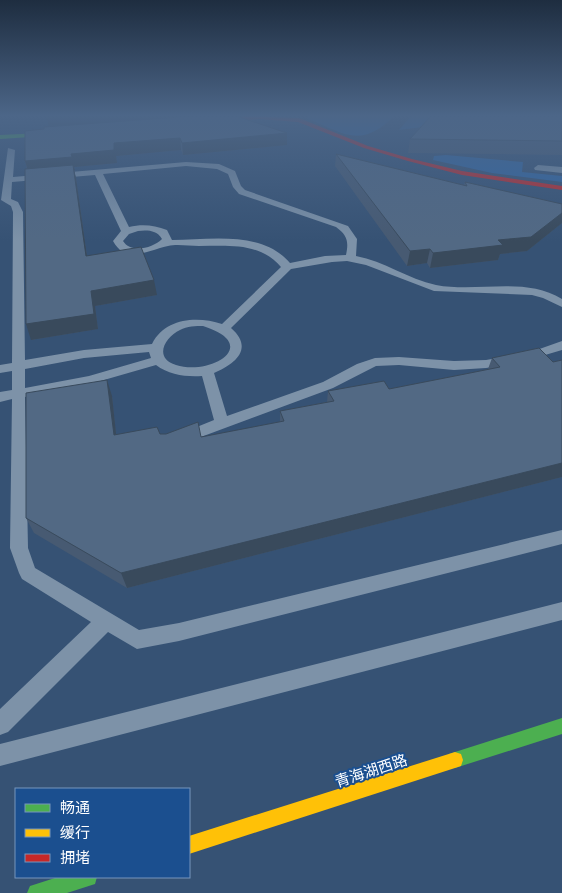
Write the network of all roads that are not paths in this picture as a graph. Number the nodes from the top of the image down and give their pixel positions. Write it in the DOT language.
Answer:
graph roads {
  1 [pos="10,158"];
  2 [pos="402,158"];
  3 [pos="538,168"];
  4 [pos="562,170"];
  5 [pos="98,172"];
  6 [pos="8,180"];
  7 [pos="562,188"];
  8 [pos="126,232"];
  9 [pos="165,243"];
  10 [pos="350,258"];
  11 [pos="287,267"];
  12 [pos="562,304"];
  13 [pos="224,328"];
  14 [pos="562,345"];
  15 [pos="157,354"];
  16 [pos="18,366"];
  17 [pos="0,369"];
  18 [pos="207,371"];
  19 [pos="19,394"];
  20 [pos="0,397"];
  21 [pos="222,422"];
  22 [pos="169,444"];
  23 [pos="562,537"];
  24 [pos="562,611"];
  25 [pos="106,621"];
  26 [pos="0,724"];
  27 [pos="562,726"];
  28 [pos="0,755"];
  29 [pos="190,845"];
  30 [pos="85,878"];
  31 [pos="37,893"];
  1 -- 6 [label="lane"];
  2 -- 7 [label="street"];
  3 -- 4 [label="lane"];
  5 -- 6 [label="lane"];
  5 -- 8 [label="lane"];
  5 -- 10 [label="lane"];
  6 -- 16 [label="lane"];
  8 -- 9 [label="lane"];
  8 -- 9 [label="lane"];
  9 -- 11 [label="lane"];
  10 -- 11 [label="lane"];
  10 -- 12 [label="lane"];
  11 -- 13 [label="lane"];
  13 -- 15 [label="lane"];
  13 -- 18 [label="lane"];
  14 -- 21 [label="lane"];
  15 -- 16 [label="lane"];
  15 -- 18 [label="lane"];
  15 -- 19 [label="lane"];
  16 -- 17 [label="lane"];
  16 -- 19 [label="lane"];
  18 -- 21 [label="lane"];
  19 -- 20 [label="lane"];
  19 -- 25 [label="lane"];
  21 -- 22 [label="lane"];
  23 -- 25 [label="lane"];
  24 -- 28 [label="lane"];
  25 -- 26 [label="lane"];
  27 -- 29 [label="street, 青海湖西路"];
  30 -- 31 [label="street"];
}
